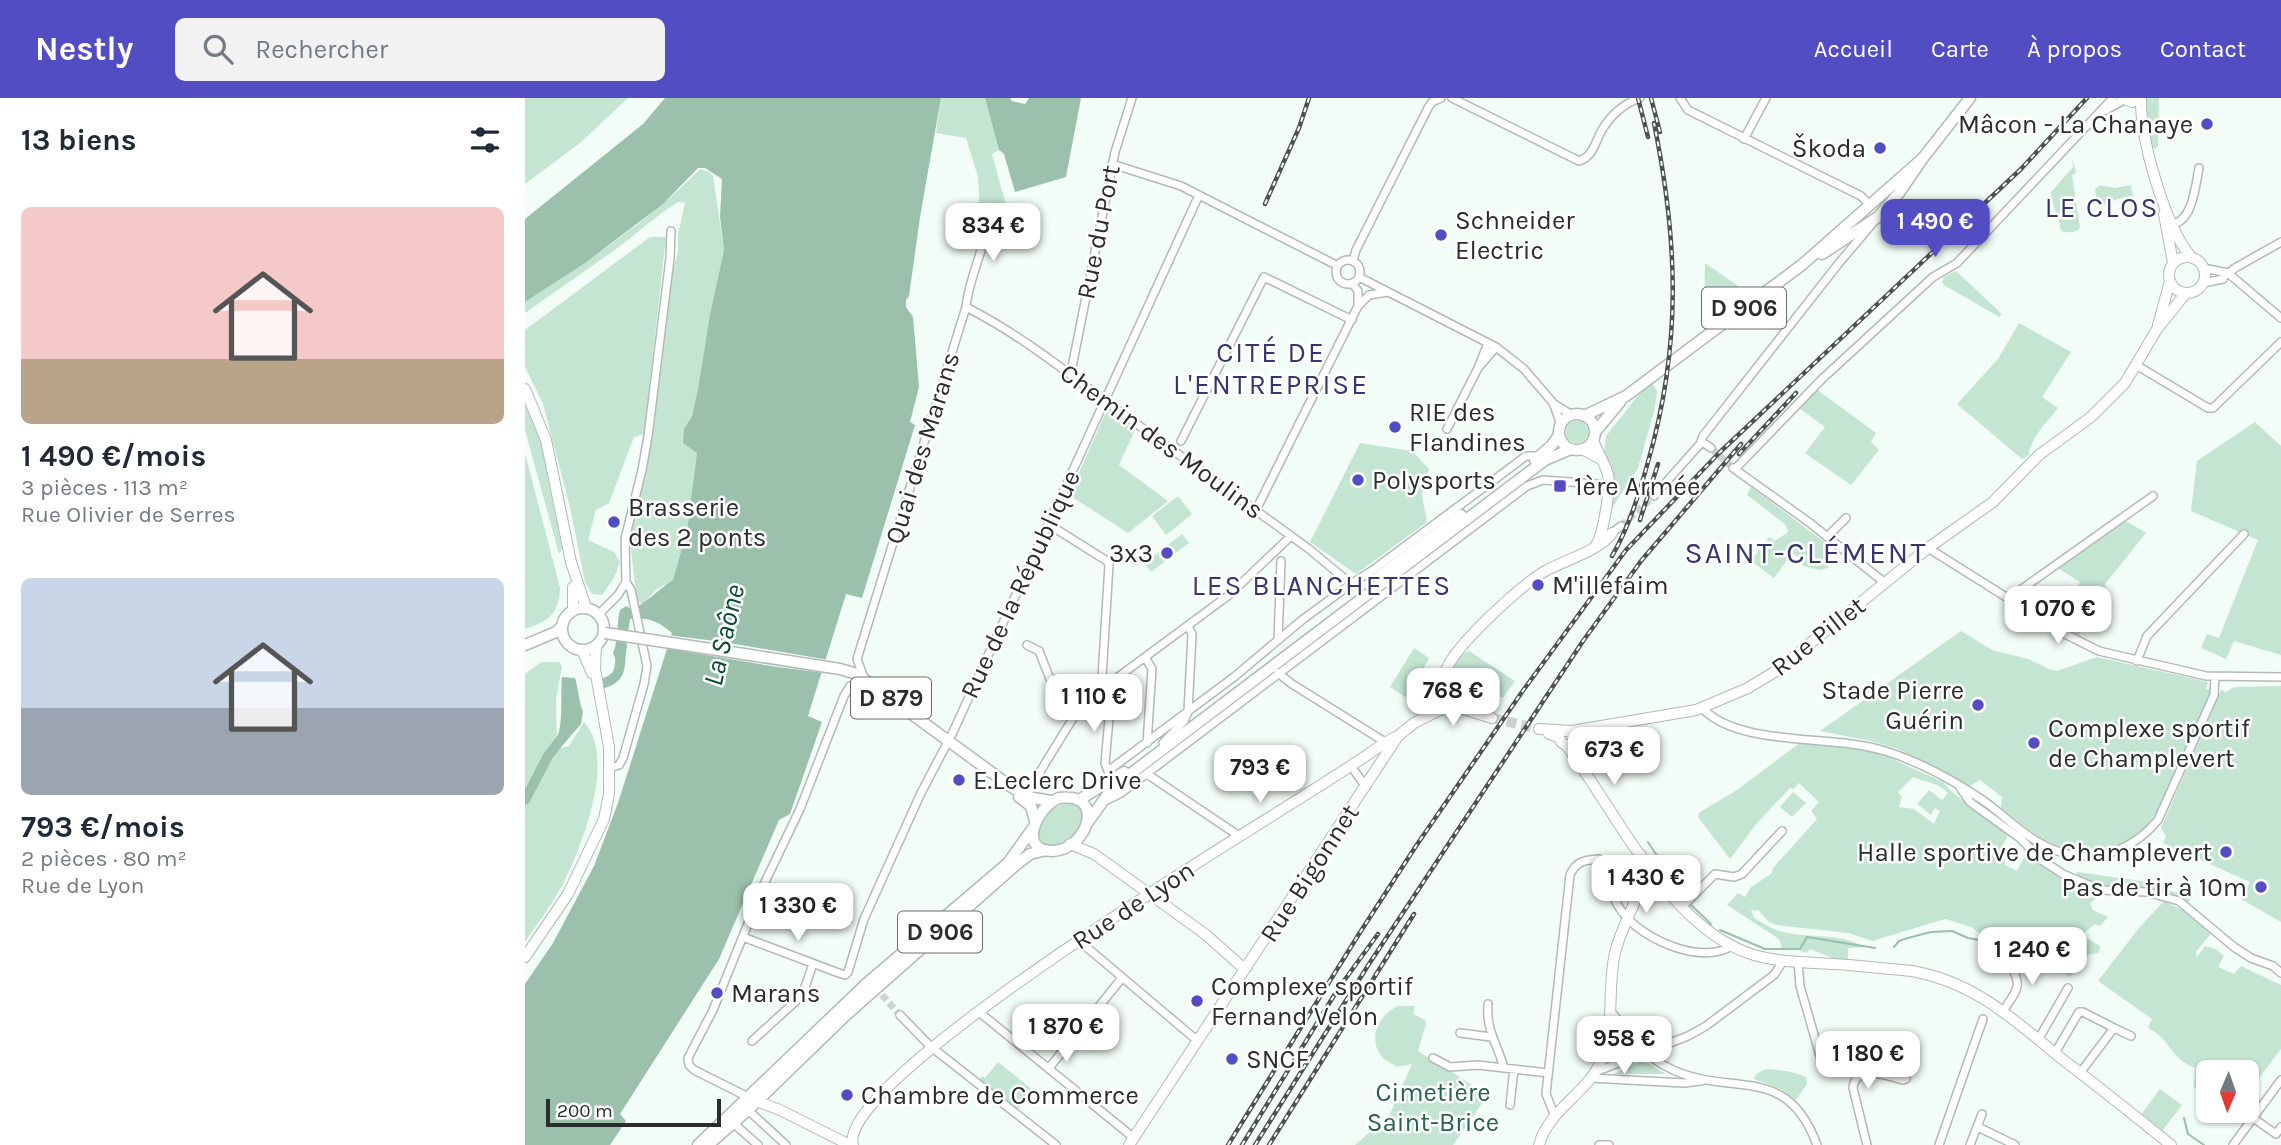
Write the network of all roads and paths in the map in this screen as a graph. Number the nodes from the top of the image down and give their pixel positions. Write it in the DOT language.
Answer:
graph roads {
  1 [pos="1132,98"];
  2 [pos="1441,98"];
  3 [pos="1451,98"];
  4 [pos="1640,98"];
  5 [pos="1679,98"];
  6 [pos="1766,98"];
  7 [pos="1970,98"];
  8 [pos="2113,98"];
  9 [pos="2141,98"];
  10 [pos="2125,100"];
  11 [pos="2098,115"];
  12 [pos="2141,118"];
  13 [pos="1744,139"];
  14 [pos="1923,158"];
  15 [pos="1112,164"];
  16 [pos="2199,168"];
  17 [pos="1199,195"];
  18 [pos="1870,205"];
  19 [pos="988,216"];
  20 [pos="1878,217"];
  21 [pos="2170,225"];
  22 [pos="671,231"];
  23 [pos="1843,241"];
  24 [pos="2281,242"];
  25 [pos="2192,258"];
  26 [pos="1353,261"];
  27 [pos="1839,263"];
  28 [pos="2173,263"];
  29 [pos="1803,264"];
  30 [pos="1338,266"];
  31 [pos="2203,268"];
  32 [pos="2228,273"];
  33 [pos="1359,277"];
  34 [pos="2221,279"];
  35 [pos="2170,282"];
  36 [pos="1352,283"];
  37 [pos="2203,283"];
  38 [pos="2240,283"];
  39 [pos="1388,292"];
  40 [pos="2186,293"];
  41 [pos="1358,306"];
  42 [pos="967,307"];
  43 [pos="2281,318"];
  44 [pos="1352,320"];
  45 [pos="2157,329"];
  46 [pos="2281,342"];
  47 [pos="1492,345"];
  48 [pos="2136,365"];
  49 [pos="1072,367"];
  50 [pos="525,389"];
  51 [pos="1626,396"];
  52 [pos="1104,400"];
  53 [pos="1554,404"];
  54 [pos="1572,415"];
  55 [pos="1584,416"];
  56 [pos="1447,429"];
  57 [pos="1560,430"];
  58 [pos="1594,436"];
  59 [pos="1181,441"];
  60 [pos="1701,441"];
  61 [pos="1711,448"];
  62 [pos="1576,449"];
  63 [pos="1541,456"];
  64 [pos="1599,458"];
  65 [pos="1609,485"];
  66 [pos="1654,496"];
  67 [pos="2153,496"];
  68 [pos="1605,507"];
  69 [pos="1256,510"];
  70 [pos="1846,519"];
  71 [pos="1048,524"];
  72 [pos="1602,527"];
  73 [pos="1616,530"];
  74 [pos="2244,534"];
  75 [pos="1291,536"];
  76 [pos="1828,536"];
  77 [pos="1595,546"];
  78 [pos="1929,548"];
  79 [pos="1281,561"];
  80 [pos="571,562"];
  81 [pos="626,582"];
  82 [pos="1351,583"];
  83 [pos="1885,583"];
  84 [pos="2008,598"];
  85 [pos="586,608"];
  86 [pos="573,610"];
  87 [pos="599,614"];
  88 [pos="562,626"];
  89 [pos="1188,626"];
  90 [pos="605,633"];
  91 [pos="1278,640"];
  92 [pos="567,642"];
  93 [pos="527,644"];
  94 [pos="1027,645"];
  95 [pos="588,649"];
  96 [pos="1145,657"];
  97 [pos="2137,661"];
  98 [pos="1278,673"];
  99 [pos="2215,677"];
  100 [pos="2281,677"];
  101 [pos="863,680"];
  102 [pos="1103,683"];
  103 [pos="1444,699"];
  104 [pos="1702,708"];
  105 [pos="1188,712"];
  106 [pos="1492,718"];
  107 [pos="946,743"];
  108 [pos="1147,743"];
  109 [pos="1163,743"];
  110 [pos="1389,748"];
  111 [pos="1361,760"];
  112 [pos="1351,765"];
  113 [pos="609,768"];
  114 [pos="1147,774"];
  115 [pos="1373,777"];
  116 [pos="1958,785"];
  117 [pos="1366,787"];
  118 [pos="1028,797"];
  119 [pos="1079,800"];
  120 [pos="1051,801"];
  121 [pos="1103,802"];
  122 [pos="1034,824"];
  123 [pos="1087,826"];
  124 [pos="1781,831"];
  125 [pos="1240,836"];
  126 [pos="1070,844"];
  127 [pos="1046,850"];
  128 [pos="1094,853"];
  129 [pos="1641,855"];
  130 [pos="1657,877"];
  131 [pos="1642,890"];
  132 [pos="1669,892"];
  133 [pos="1151,893"];
  134 [pos="1685,904"];
  135 [pos="1628,918"];
  136 [pos="743,937"];
  137 [pos="1078,940"];
  138 [pos="1732,946"];
  139 [pos="525,957"];
  140 [pos="2008,960"];
  141 [pos="1783,961"];
  142 [pos="1798,962"];
  143 [pos="813,964"];
  144 [pos="1244,966"];
  145 [pos="894,972"];
  146 [pos="2281,973"];
  147 [pos="1122,978"];
  148 [pos="2068,988"];
  149 [pos="1488,1004"];
  150 [pos="1609,1011"];
  151 [pos="2003,1011"];
  152 [pos="979,1012"];
  153 [pos="845,1016"];
  154 [pos="902,1017"];
  155 [pos="1983,1018"];
  156 [pos="2114,1028"];
  157 [pos="1460,1033"];
  158 [pos="2131,1036"];
  159 [pos="1491,1037"];
  160 [pos="1199,1038"];
  161 [pos="2038,1040"];
  162 [pos="752,1041"];
  163 [pos="932,1047"];
  164 [pos="1645,1051"];
  165 [pos="2055,1053"];
  166 [pos="1433,1058"];
  167 [pos="1823,1066"];
  168 [pos="1049,1068"];
  169 [pos="1504,1068"];
  170 [pos="1514,1069"];
  171 [pos="1680,1072"];
  172 [pos="1548,1073"];
  173 [pos="2080,1073"];
  174 [pos="1592,1075"];
  175 [pos="1906,1079"];
  176 [pos="1708,1080"];
  177 [pos="2281,1080"];
  178 [pos="1675,1083"];
  179 [pos="748,1101"];
  180 [pos="1510,1105"];
  181 [pos="2259,1110"];
  182 [pos="1555,1114"];
  183 [pos="1982,1114"];
  184 [pos="2259,1122"];
  185 [pos="733,1123"];
  186 [pos="2249,1124"];
  187 [pos="1977,1127"];
  188 [pos="2281,1127"];
  189 [pos="832,1140"];
  190 [pos="851,1141"];
  191 [pos="1132,1141"];
  192 [pos="709,1144"];
  193 [pos="698,1145"];
  194 [pos="758,1145"];
  195 [pos="786,1145"];
  196 [pos="1056,1145"];
  197 [pos="1539,1145"];
  198 [pos="1599,1145"];
  199 [pos="1609,1145"];
  200 [pos="1817,1145"];
  201 [pos="1867,1145"];
  202 [pos="1939,1145"];
  203 [pos="1970,1145"];
  204 [pos="2015,1145"];
  205 [pos="2171,1145"];
  206 [pos="2233,1145"];
  1 -- 15 [label="street, Rue du Port"];
  2 -- 26 [label="street"];
  3 -- 4 [label="street"];
  5 -- 13 [label="street"];
  6 -- 13 [label="street"];
  7 -- 14 [label="main road, D 906"];
  8 -- 11 [label="street"];
  9 -- 10 [label="street"];
  9 -- 12 [label="street"];
  10 -- 11 [label="street"];
  10 -- 12 [label="street"];
  11 -- 76 [label="street"];
  12 -- 21 [label="street"];
  13 -- 18 [label="street"];
  14 -- 18 [label="main road, D 906"];
  14 -- 20 [label="main road, D 906"];
  15 -- 17 [label="street"];
  15 -- 49 [label="street, Rue du Port"];
  16 -- 21 [label="street"];
  17 -- 30 [label="street"];
  17 -- 52 [label="street, Rue de la République"];
  18 -- 29 [label="main road, D 906"];
  19 -- 42 [label="street, Quai des Marans"];
  20 -- 23 [label="main road, D 906"];
  20 -- 27 [label="street"];
  21 -- 25 [label="street"];
  21 -- 28 [label="street"];
  22 -- 81 [label="street"];
  23 -- 27 [label="street"];
  23 -- 29 [label="main road, D 906"];
  24 -- 32 [label="street"];
  25 -- 28 [label="street"];
  25 -- 31 [label="street"];
  26 -- 30 [label="street"];
  26 -- 33 [label="street"];
  27 -- 60 [label="street"];
  28 -- 35 [label="street"];
  29 -- 51 [label="main road, D 906"];
  30 -- 36 [label="street"];
  31 -- 32 [label="street"];
  31 -- 37 [label="street"];
  32 -- 34 [label="street"];
  32 -- 38 [label="street"];
  33 -- 36 [label="street"];
  33 -- 39 [label="street"];
  34 -- 37 [label="street"];
  34 -- 38 [label="street"];
  35 -- 40 [label="street"];
  35 -- 45 [label="street, Rue Pillet"];
  36 -- 41 [label="street"];
  37 -- 40 [label="street"];
  38 -- 43 [label="street"];
  39 -- 41 [label="street"];
  39 -- 47 [label="street"];
  40 -- 45 [label="street, Rue Pillet"];
  41 -- 44 [label="street"];
  42 -- 52 [label="street, Chemin des Moulins"];
  42 -- 101 [label="street, Quai des Marans"];
  44 -- 59 [label="street"];
  44 -- 69 [label="street"];
  45 -- 48 [label="street, Rue Pillet"];
  46 -- 48 [label="street"];
  47 -- 53 [label="street"];
  47 -- 56 [label="street"];
  48 -- 78 [label="street, Rue Pillet"];
  50 -- 80 [label="street"];
  51 -- 55 [label="main road, D 906"];
  51 -- 58 [label="main road, D 906"];
  52 -- 69 [label="street, Chemin des Moulins"];
  52 -- 71 [label="street, Rue de la République"];
  53 -- 54 [label="street"];
  53 -- 57 [label="street"];
  54 -- 55 [label="main road"];
  54 -- 57 [label="main road"];
  55 -- 58 [label="main road"];
  57 -- 62 [label="main road"];
  57 -- 63 [label="main road"];
  58 -- 62 [label="main road"];
  58 -- 64 [label="street"];
  60 -- 61 [label="street"];
  60 -- 66 [label="street"];
  62 -- 64 [label="street"];
  62 -- 121 [label="main road"];
  63 -- 82 [label="street"];
  63 -- 109 [label="main road"];
  64 -- 65 [label="street"];
  65 -- 68 [label="street"];
  65 -- 98 [label="street"];
  67 -- 84 [label="street"];
  68 -- 72 [label="street"];
  68 -- 73 [label="street"];
  69 -- 75 [label="street, Chemin des Moulins"];
  70 -- 76 [label="street"];
  71 -- 102 [label="street"];
  71 -- 107 [label="street, Rue de la République"];
  72 -- 73 [label="street"];
  72 -- 77 [label="street"];
  73 -- 77 [label="street"];
  74 -- 97 [label="street"];
  75 -- 82 [label="street, Chemin des Moulins"];
  75 -- 89 [label="street"];
  76 -- 83 [label="street"];
  77 -- 103 [label="street"];
  78 -- 83 [label="street, Rue Pillet"];
  78 -- 84 [label="street"];
  79 -- 91 [label="street"];
  80 -- 85 [label="street"];
  80 -- 86 [label="street"];
  81 -- 87 [label="street"];
  81 -- 113 [label="street"];
  82 -- 91 [label="street"];
  83 -- 104 [label="street, Rue Pillet"];
  84 -- 97 [label="street"];
  85 -- 86 [label="main road"];
  85 -- 87 [label="main road"];
  86 -- 88 [label="main road"];
  87 -- 90 [label="main road"];
  88 -- 92 [label="main road"];
  88 -- 93 [label="main road"];
  89 -- 96 [label="street"];
  89 -- 105 [label="street"];
  90 -- 95 [label="main road"];
  90 -- 101 [label="main road, D 879, bridge"];
  91 -- 105 [label="street"];
  92 -- 93 [label="main road"];
  92 -- 95 [label="main road"];
  94 -- 102 [label="street"];
  95 -- 113 [label="street"];
  96 -- 102 [label="street"];
  96 -- 108 [label="street"];
  97 -- 99 [label="street"];
  98 -- 110 [label="street"];
  98 -- 114 [label="street"];
  99 -- 100 [label="street"];
  99 -- 116 [label="street"];
  101 -- 107 [label="main road, D 879"];
  101 -- 136 [label="street"];
  102 -- 108 [label="street"];
  102 -- 118 [label="street"];
  103 -- 106 [label="street"];
  103 -- 110 [label="street, Rue de Lyon"];
  104 -- 116 [label="street"];
  104 -- 129 [label="street, Rue Pillet"];
  105 -- 108 [label="street"];
  105 -- 109 [label="street"];
  107 -- 118 [label="main road, D 879"];
  107 -- 122 [label="main road, D 879"];
  107 -- 143 [label="street, Rue de la République"];
  109 -- 119 [label="main road"];
  110 -- 111 [label="street, Rue de Lyon"];
  110 -- 115 [label="street, Rue Bigonnet"];
  111 -- 112 [label="street, Rue de Lyon"];
  111 -- 115 [label="street, Rue Bigonnet"];
  112 -- 117 [label="street"];
  112 -- 125 [label="street, Rue de Lyon"];
  113 -- 139 [label="street"];
  114 -- 121 [label="street"];
  114 -- 125 [label="street"];
  115 -- 117 [label="street, Rue Bigonnet"];
  116 -- 146 [label="street"];
  117 -- 144 [label="street, Rue Bigonnet"];
  118 -- 120 [label="main road, D 879"];
  119 -- 120 [label="main road"];
  119 -- 123 [label="main road"];
  120 -- 122 [label="main road"];
  121 -- 123 [label="main road"];
  122 -- 127 [label="main road"];
  122 -- 179 [label="main road, D 906"];
  123 -- 126 [label="main road"];
  123 -- 128 [label="street"];
  124 -- 134 [label="street"];
  125 -- 133 [label="street, Rue de Lyon"];
  126 -- 127 [label="main road"];
  126 -- 128 [label="street"];
  127 -- 145 [label="main road, D 906"];
  128 -- 133 [label="street"];
  129 -- 130 [label="street"];
  129 -- 131 [label="street"];
  130 -- 131 [label="street"];
  130 -- 132 [label="street"];
  131 -- 132 [label="street"];
  131 -- 135 [label="street"];
  132 -- 134 [label="street"];
  133 -- 137 [label="street, Rue de Lyon"];
  133 -- 144 [label="street"];
  134 -- 138 [label="street"];
  135 -- 138 [label="street"];
  135 -- 150 [label="street"];
  135 -- 172 [label="street"];
  136 -- 143 [label="street"];
  136 -- 179 [label="street"];
  137 -- 147 [label="street"];
  137 -- 152 [label="street, Rue de Lyon"];
  138 -- 141 [label="street"];
  140 -- 151 [label="street"];
  141 -- 142 [label="street"];
  141 -- 164 [label="street"];
  142 -- 151 [label="street"];
  142 -- 167 [label="street"];
  143 -- 162 [label="street"];
  144 -- 160 [label="street, Rue Bigonnet"];
  145 -- 153 [label="main road, D 906"];
  145 -- 153 [label="street"];
  147 -- 160 [label="street"];
  147 -- 168 [label="street"];
  148 -- 161 [label="street"];
  149 -- 159 [label="street"];
  150 -- 164 [label="street"];
  150 -- 174 [label="street"];
  151 -- 161 [label="street"];
  152 -- 163 [label="street, Rue de Lyon"];
  152 -- 168 [label="street"];
  153 -- 179 [label="main road, D 906"];
  154 -- 163 [label="street"];
  155 -- 202 [label="street"];
  156 -- 158 [label="street"];
  156 -- 165 [label="street"];
  156 -- 173 [label="street"];
  157 -- 159 [label="street"];
  159 -- 169 [label="street"];
  160 -- 191 [label="street, Rue Bigonnet"];
  161 -- 165 [label="street"];
  163 -- 190 [label="street, Rue de Lyon"];
  163 -- 196 [label="street"];
  164 -- 171 [label="street"];
  164 -- 174 [label="street"];
  165 -- 173 [label="street"];
  166 -- 169 [label="street"];
  168 -- 191 [label="street"];
  169 -- 170 [label="street"];
  170 -- 172 [label="street"];
  170 -- 180 [label="street"];
  171 -- 176 [label="street"];
  171 -- 178 [label="street"];
  172 -- 182 [label="street"];
  173 -- 205 [label="street"];
  174 -- 178 [label="street"];
  174 -- 182 [label="street"];
  175 -- 201 [label="street"];
  176 -- 178 [label="street"];
  176 -- 200 [label="street"];
  177 -- 181 [label="street"];
  179 -- 185 [label="main road, D 906"];
  179 -- 189 [label="street"];
  179 -- 192 [label="street"];
  179 -- 193 [label="main road, D 906"];
  179 -- 195 [label="street"];
  182 -- 197 [label="street"];
  183 -- 187 [label="street"];
  184 -- 188 [label="street"];
  185 -- 192 [label="main road, D 906"];
  185 -- 194 [label="street"];
  186 -- 206 [label="street"];
  187 -- 203 [label="street"];
  187 -- 204 [label="street"];
  189 -- 190 [label="street, Rue de Lyon"];
  198 -- 199 [label="street"];
}
